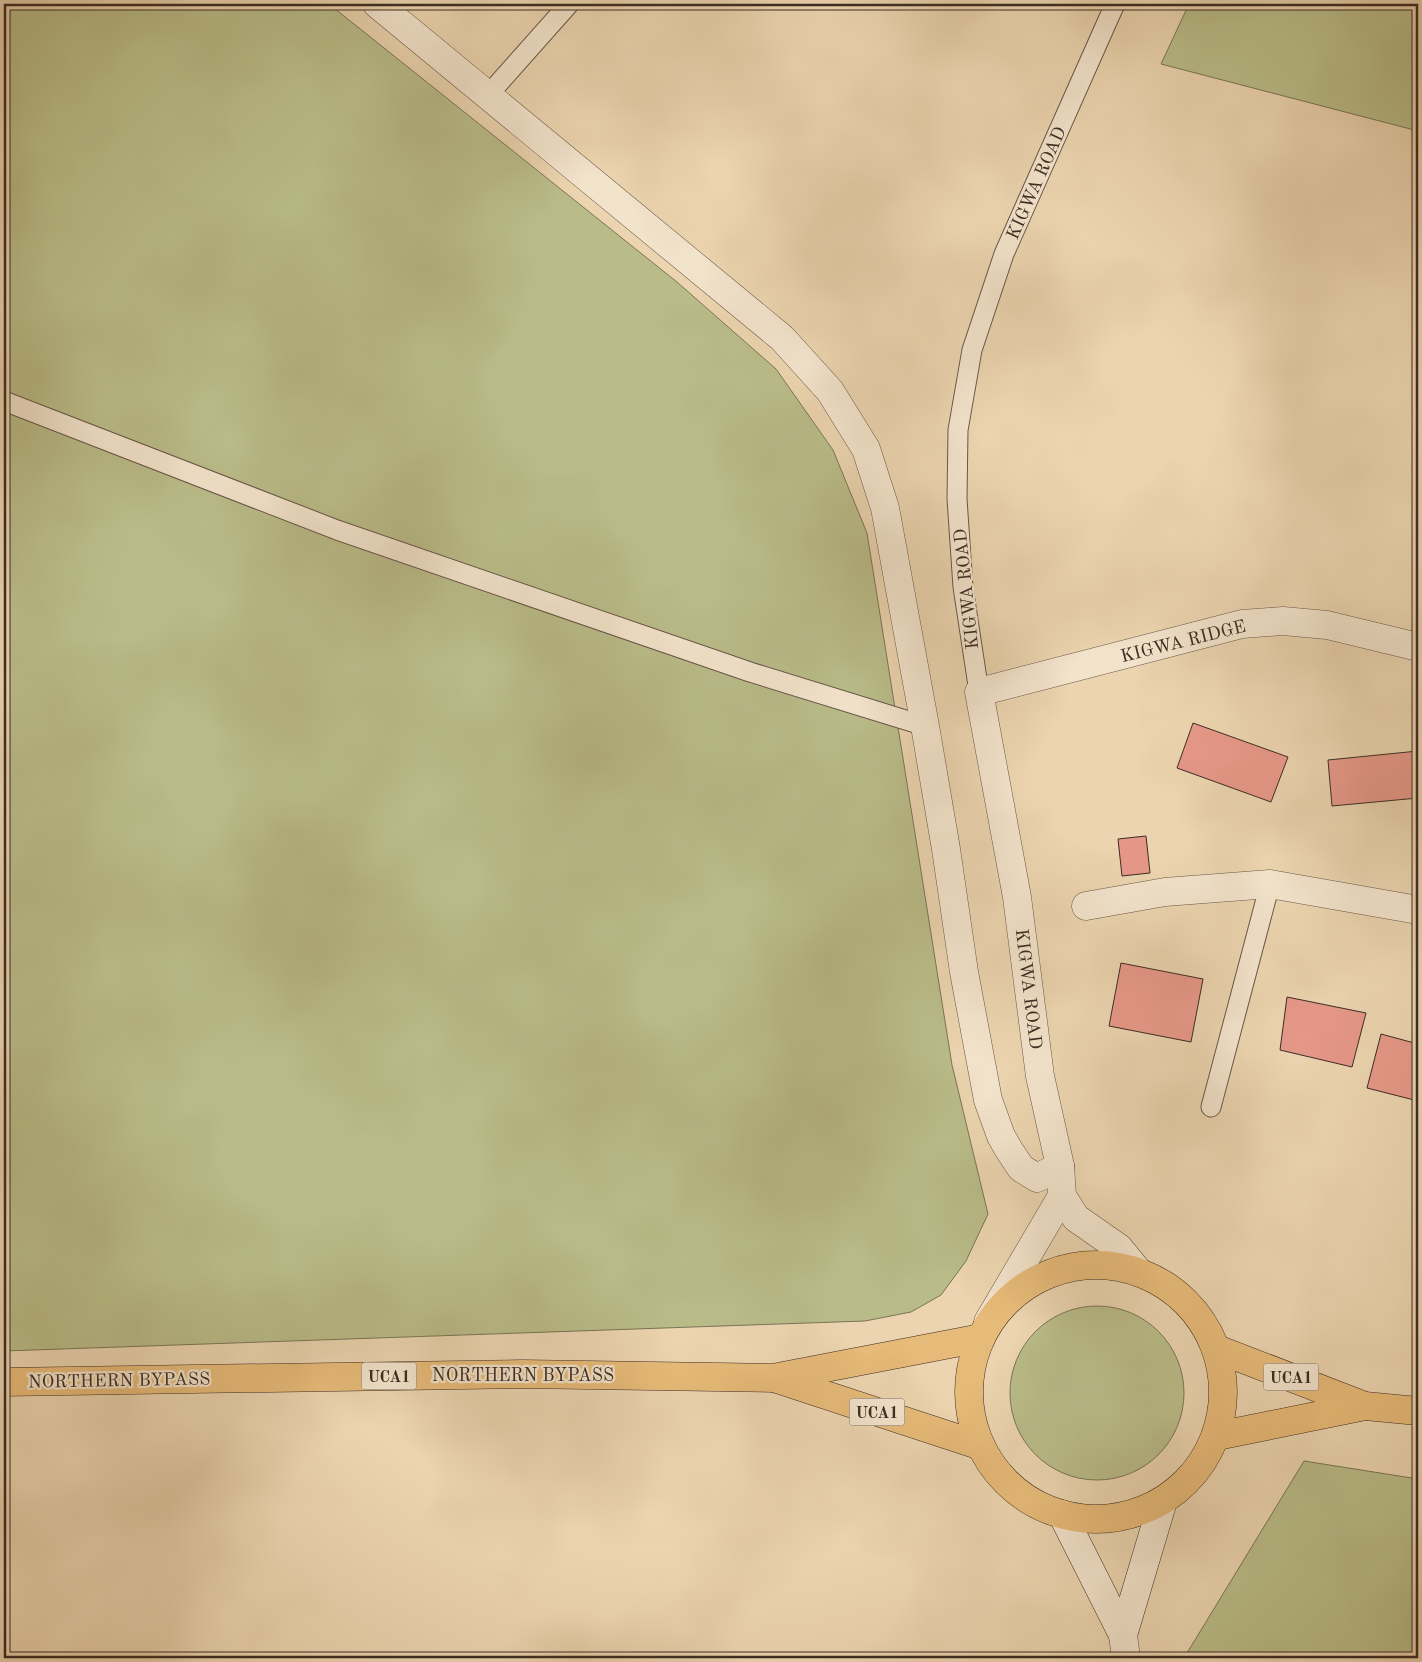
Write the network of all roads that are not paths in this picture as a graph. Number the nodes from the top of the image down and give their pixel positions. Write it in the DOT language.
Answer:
graph roads {
  1 [pos="377,4"];
  2 [pos="569,4"];
  3 [pos="1115,4"];
  4 [pos="489,94"];
  5 [pos="4,401"];
  6 [pos="1418,647"];
  7 [pos="979,692"];
  8 [pos="925,726"];
  9 [pos="1270,884"];
  10 [pos="1086,906"];
  11 [pos="1418,910"];
  12 [pos="1211,1106"];
  13 [pos="1060,1166"];
  14 [pos="1062,1196"];
  15 [pos="1136,1270"];
  16 [pos="984,1330"];
  17 [pos="1217,1349"];
  18 [pos="773,1378"];
  19 [pos="4,1382"];
  20 [pos="1365,1406"];
  21 [pos="1418,1411"];
  22 [pos="1217,1436"];
  23 [pos="981,1446"];
  24 [pos="1164,1501"];
  25 [pos="1062,1514"];
  26 [pos="1125,1647"];
  1 -- 4 [label="street"];
  2 -- 4 [label="lane"];
  3 -- 7 [label="lane, KIGWA ROAD"];
  4 -- 8 [label="street"];
  5 -- 8 [label="lane"];
  6 -- 7 [label="street, KIGWA RIDGE"];
  7 -- 13 [label="street, KIGWA ROAD"];
  8 -- 13 [label="street"];
  9 -- 10 [label="street"];
  9 -- 11 [label="street"];
  9 -- 12 [label="lane"];
  13 -- 14 [label="street, KIGWA ROAD"];
  14 -- 15 [label="street"];
  14 -- 16 [label="street"];
  15 -- 16 [label="main road"];
  15 -- 17 [label="main road"];
  16 -- 18 [label="main road, UCA1"];
  16 -- 23 [label="main road"];
  17 -- 20 [label="main road, UCA1"];
  17 -- 22 [label="main road"];
  18 -- 19 [label="main road, NORTHERN BYPASS / UCA1"];
  18 -- 23 [label="main road, UCA1"];
  20 -- 21 [label="main road, UCA1"];
  20 -- 22 [label="main road, UCA1"];
  22 -- 24 [label="main road"];
  23 -- 25 [label="main road"];
  24 -- 25 [label="main road"];
  24 -- 26 [label="street"];
  25 -- 26 [label="street"];
}
